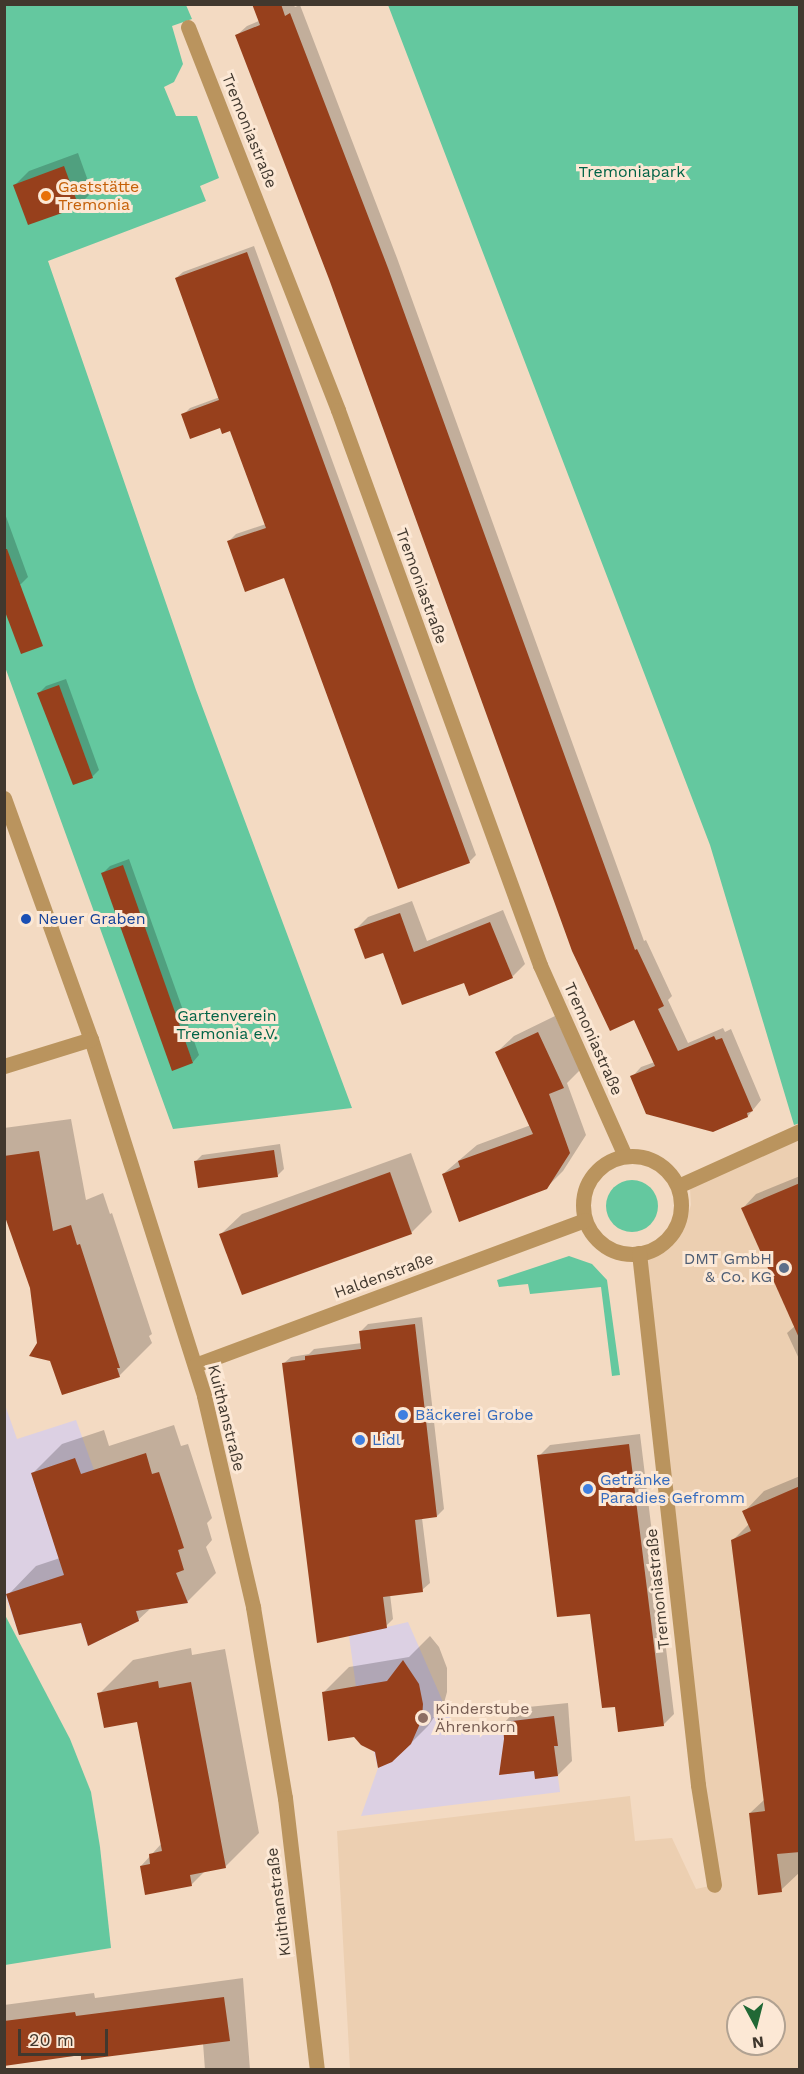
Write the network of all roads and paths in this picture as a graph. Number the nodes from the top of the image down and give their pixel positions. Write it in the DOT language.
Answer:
graph roads {
  1 [pos="188,27"];
  2 [pos="4,798"];
  3 [pos="91,1039"];
  4 [pos="4,1066"];
  5 [pos="800,1131"];
  6 [pos="625,1156"];
  7 [pos="678,1186"];
  8 [pos="585,1220"];
  9 [pos="639,1253"];
  10 [pos="195,1365"];
  11 [pos="714,1885"];
  12 [pos="317,2070"];
  1 -- 6 [label="street, Tremoniastraße"];
  2 -- 3 [label="street, Kuithanstraße"];
  3 -- 4 [label="street"];
  3 -- 10 [label="street, Kuithanstraße"];
  5 -- 7 [label="street"];
  6 -- 7 [label="street"];
  6 -- 8 [label="street"];
  7 -- 9 [label="street"];
  8 -- 9 [label="street"];
  8 -- 10 [label="street, Haldenstraße"];
  9 -- 11 [label="street, Tremoniastraße"];
  10 -- 12 [label="street, Kuithanstraße"];
}
